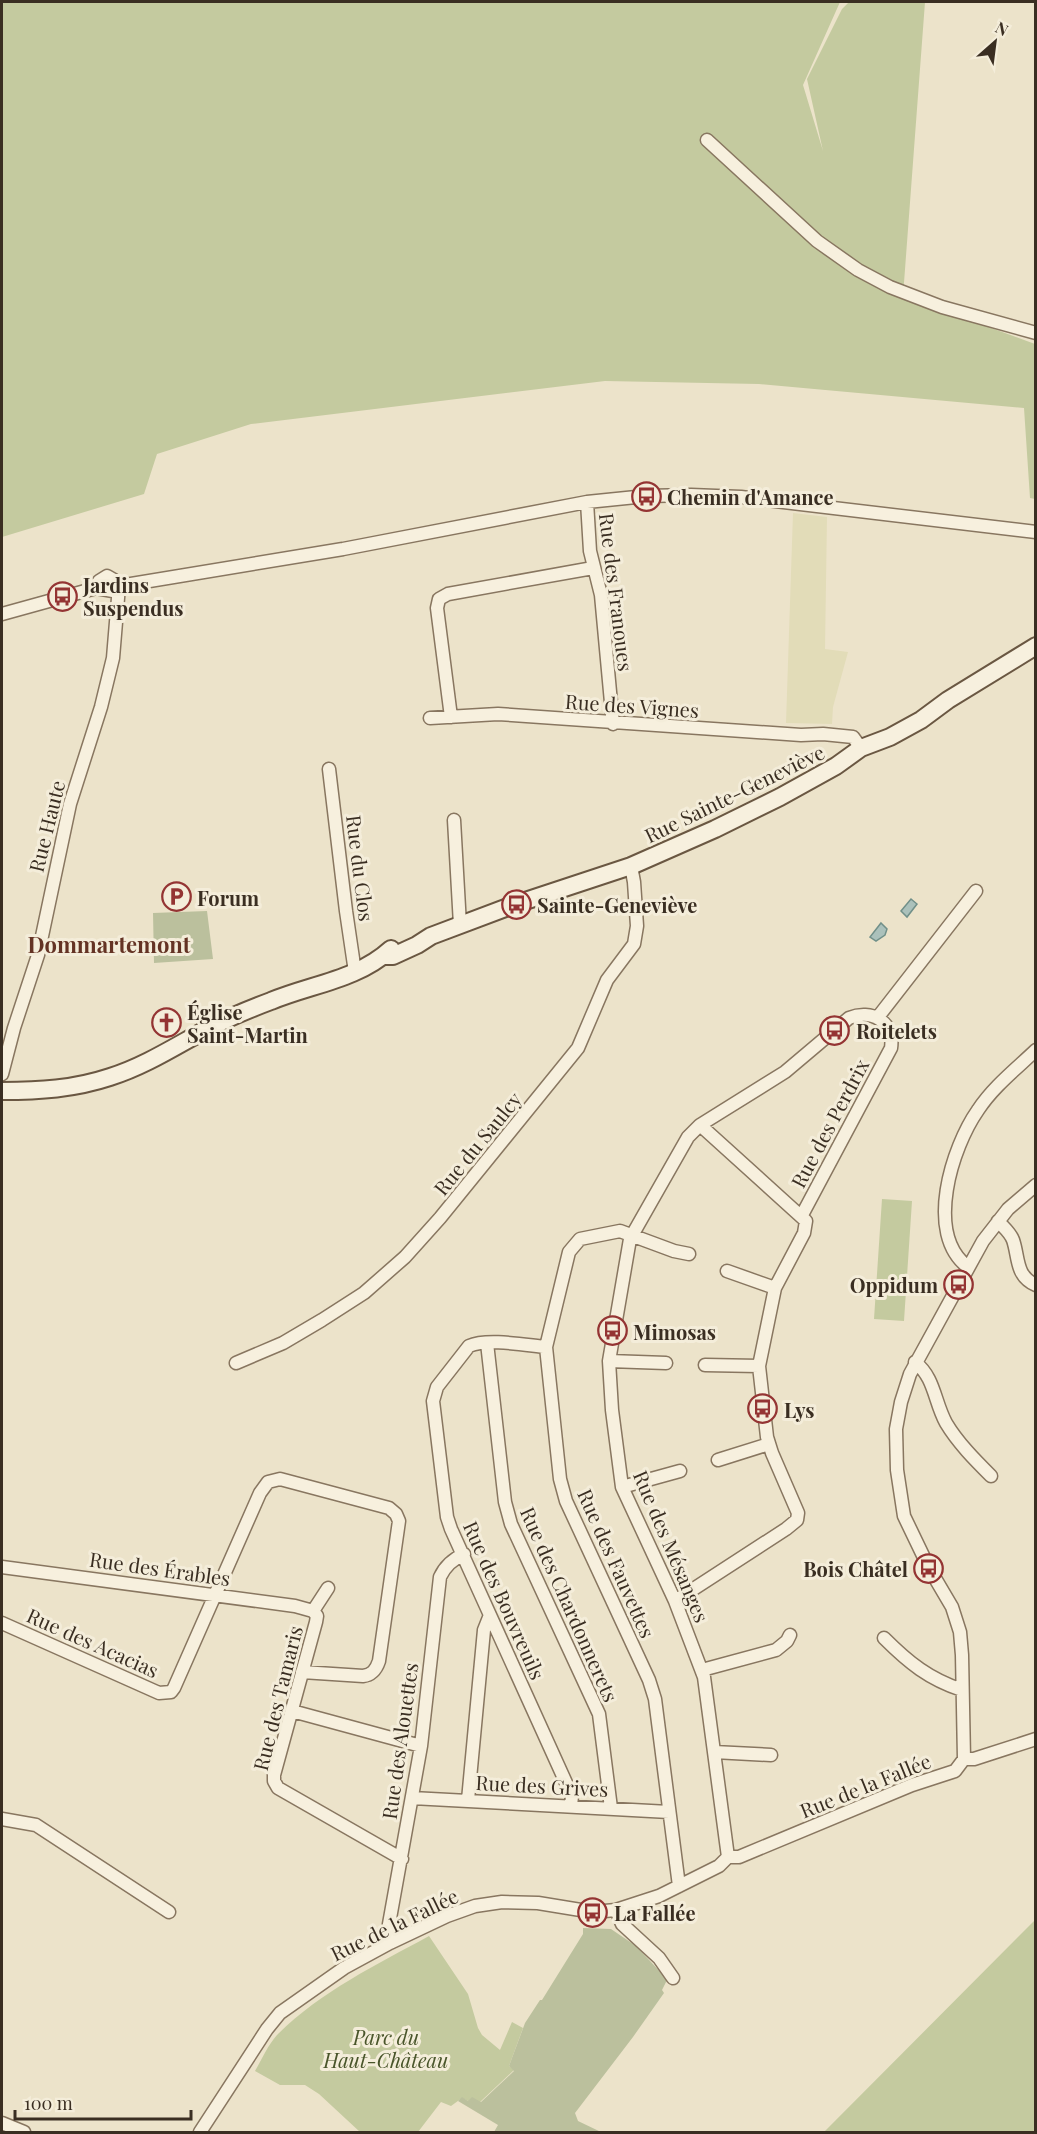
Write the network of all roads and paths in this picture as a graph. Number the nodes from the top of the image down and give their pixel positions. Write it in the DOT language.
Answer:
graph roads {
  1 [pos="707,140"];
  2 [pos="1035,333"];
  3 [pos="586,502"];
  4 [pos="1035,532"];
  5 [pos="593,568"];
  6 [pos="119,586"];
  7 [pos="2,614"];
  8 [pos="1035,646"];
  9 [pos="451,717"];
  10 [pos="430,718"];
  11 [pos="613,724"];
  12 [pos="856,751"];
  13 [pos="329,769"];
  14 [pos="454,820"];
  15 [pos="631,866"];
  16 [pos="976,891"];
  17 [pos="460,925"];
  18 [pos="356,972"];
  19 [pos="878,1017"];
  20 [pos="1035,1050"];
  21 [pos="2,1074"];
  22 [pos="2,1091"];
  23 [pos="700,1125"];
  24 [pos="1035,1185"];
  25 [pos="802,1215"];
  26 [pos="998,1221"];
  27 [pos="632,1235"];
  28 [pos="689,1254"];
  29 [pos="968,1268"];
  30 [pos="727,1271"];
  31 [pos="1035,1285"];
  32 [pos="775,1288"];
  33 [pos="487,1343"];
  34 [pos="546,1347"];
  35 [pos="609,1360"];
  36 [pos="915,1362"];
  37 [pos="236,1363"];
  38 [pos="666,1363"];
  39 [pos="705,1365"];
  40 [pos="759,1366"];
  41 [pos="769,1444"];
  42 [pos="718,1460"];
  43 [pos="680,1471"];
  44 [pos="991,1476"];
  45 [pos="622,1487"];
  46 [pos="464,1554"];
  47 [pos="2,1567"];
  48 [pos="328,1588"];
  49 [pos="216,1595"];
  50 [pos="675,1601"];
  51 [pos="313,1611"];
  52 [pos="490,1615"];
  53 [pos="2,1623"];
  54 [pos="790,1635"];
  55 [pos="884,1638"];
  56 [pos="702,1670"];
  57 [pos="302,1672"];
  58 [pos="962,1690"];
  59 [pos="292,1711"];
  60 [pos="1035,1739"];
  61 [pos="421,1746"];
  62 [pos="714,1752"];
  63 [pos="771,1755"];
  64 [pos="963,1759"];
  65 [pos="412,1798"];
  66 [pos="468,1800"];
  67 [pos="571,1806"];
  68 [pos="611,1808"];
  69 [pos="669,1812"];
  70 [pos="2,1819"];
  71 [pos="728,1857"];
  72 [pos="402,1859"];
  73 [pos="679,1886"];
  74 [pos="616,1910"];
  75 [pos="169,1912"];
  76 [pos="390,1944"];
  77 [pos="673,1978"];
  78 [pos="2,2123"];
  79 [pos="24,2133"];
  80 [pos="200,2133"];
  1 -- 2 [label="street"];
  3 -- 4 [label="street"];
  3 -- 5 [label="street, Rue des Franoues"];
  3 -- 6 [label="street"];
  5 -- 9 [label="street"];
  5 -- 11 [label="street, Rue des Franoues"];
  6 -- 7 [label="street"];
  6 -- 21 [label="street, Rue Haute"];
  8 -- 12 [label="street, Rue Sainte-Geneviève"];
  9 -- 10 [label="street, Rue des Vignes"];
  9 -- 11 [label="street, Rue des Vignes"];
  11 -- 12 [label="street, Rue des Vignes"];
  12 -- 15 [label="street, Rue Sainte-Geneviève"];
  13 -- 18 [label="street, Rue du Clos"];
  14 -- 17 [label="street"];
  15 -- 17 [label="street, Rue Sainte-Geneviève"];
  15 -- 37 [label="street, Rue du Saulcy"];
  16 -- 19 [label="street"];
  17 -- 18 [label="street, Rue Sainte-Geneviève"];
  18 -- 22 [label="street, Rue Sainte-Geneviève"];
  19 -- 23 [label="street"];
  19 -- 25 [label="street, Rue des Perdrix"];
  20 -- 29 [label="street"];
  23 -- 25 [label="street"];
  23 -- 27 [label="street, Rue des Mésanges"];
  24 -- 26 [label="street"];
  25 -- 32 [label="street"];
  26 -- 29 [label="street"];
  26 -- 31 [label="street"];
  27 -- 28 [label="street"];
  27 -- 34 [label="street, Rue des Fauvettes"];
  27 -- 35 [label="street, Rue des Mésanges"];
  29 -- 36 [label="street"];
  30 -- 32 [label="street"];
  32 -- 40 [label="street"];
  33 -- 34 [label="street, Rue des Bouvreuils"];
  33 -- 46 [label="street, Rue des Bouvreuils"];
  33 -- 68 [label="street, Rue des Chardonnerets"];
  34 -- 69 [label="street, Rue des Fauvettes"];
  35 -- 38 [label="street"];
  35 -- 45 [label="street, Rue des Mésanges"];
  36 -- 44 [label="street"];
  36 -- 58 [label="street"];
  39 -- 40 [label="street"];
  40 -- 41 [label="street"];
  41 -- 42 [label="street"];
  41 -- 50 [label="street"];
  43 -- 45 [label="street"];
  45 -- 50 [label="street, Rue des Mésanges"];
  46 -- 52 [label="street, Rue des Bouvreuils"];
  46 -- 61 [label="street, Rue des Alouettes"];
  47 -- 49 [label="street, Rue des Érables"];
  48 -- 51 [label="street, Rue des Tamaris"];
  49 -- 51 [label="street, Rue des Érables"];
  49 -- 53 [label="street, Rue des Acacias"];
  49 -- 57 [label="street"];
  50 -- 56 [label="street, Rue des Mésanges"];
  51 -- 57 [label="street, Rue des Tamaris"];
  52 -- 66 [label="street"];
  52 -- 67 [label="street, Rue des Bouvreuils"];
  54 -- 56 [label="street"];
  55 -- 58 [label="street"];
  56 -- 62 [label="street, Rue des Mésanges"];
  57 -- 59 [label="street, Rue des Tamaris"];
  58 -- 64 [label="street"];
  59 -- 61 [label="street"];
  59 -- 72 [label="street, Rue des Tamaris"];
  60 -- 64 [label="street, Rue de la Fallée"];
  61 -- 65 [label="street, Rue des Alouettes"];
  62 -- 63 [label="street"];
  62 -- 71 [label="street, Rue des Mésanges"];
  64 -- 71 [label="street, Rue de la Fallée"];
  65 -- 66 [label="street, Rue des Grives"];
  65 -- 72 [label="street, Rue des Alouettes"];
  66 -- 67 [label="street, Rue des Grives"];
  67 -- 68 [label="street, Rue des Grives"];
  68 -- 69 [label="street, Rue des Grives"];
  69 -- 73 [label="street, Rue des Fauvettes"];
  70 -- 75 [label="street"];
  71 -- 73 [label="street, Rue de la Fallée"];
  72 -- 76 [label="street, Rue des Alouettes"];
  73 -- 74 [label="street, Rue de la Fallée"];
  74 -- 76 [label="street, Rue de la Fallée"];
  74 -- 77 [label="street"];
  76 -- 80 [label="street, Rue de la Fallée"];
  78 -- 79 [label="street"];
}
